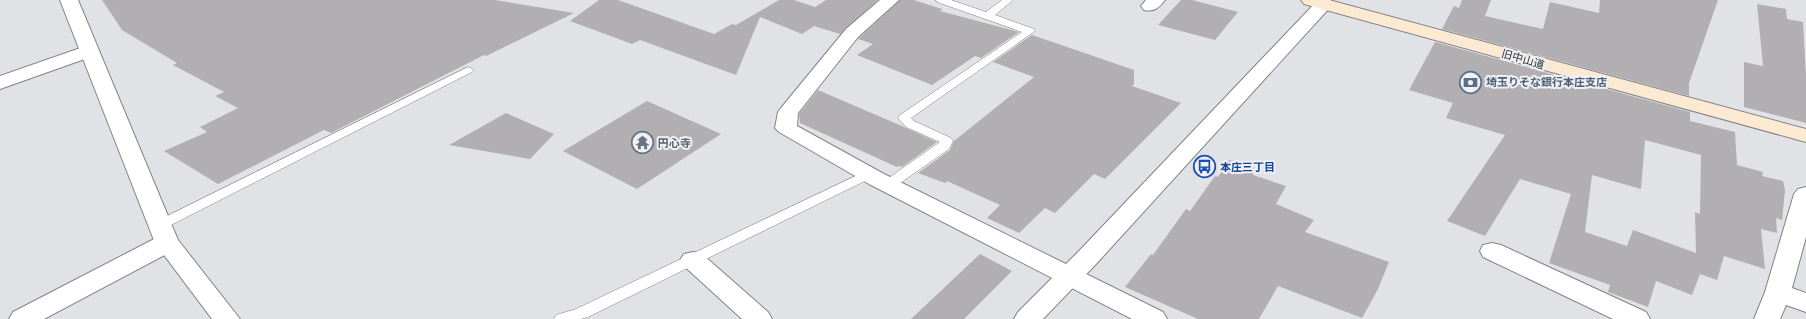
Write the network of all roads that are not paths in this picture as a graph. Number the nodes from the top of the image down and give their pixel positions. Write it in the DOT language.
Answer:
graph roads {
  1 [pos="69,0"];
  2 [pos="890,0"];
  3 [pos="941,0"];
  4 [pos="1008,0"];
  5 [pos="1321,1"];
  6 [pos="988,16"];
  7 [pos="88,51"];
  8 [pos="468,70"];
  9 [pos="0,83"];
  10 [pos="1806,136"];
  11 [pos="866,175"];
  12 [pos="888,185"];
  13 [pos="1806,194"];
  14 [pos="163,234"];
  15 [pos="1492,251"];
  16 [pos="693,260"];
  17 [pos="1069,275"];
  18 [pos="1778,292"];
  19 [pos="1806,303"];
  20 [pos="22,319"];
  21 [pos="227,319"];
  22 [pos="562,319"];
  23 [pos="759,319"];
  24 [pos="1027,319"];
  25 [pos="1154,319"];
  26 [pos="1638,319"];
  27 [pos="1767,319"];
  1 -- 7 [label="street"];
  2 -- 11 [label="street"];
  3 -- 6 [label="lane"];
  4 -- 6 [label="lane"];
  5 -- 10 [label="main road, 旧中山道"];
  5 -- 17 [label="street"];
  6 -- 12 [label="lane"];
  7 -- 9 [label="street"];
  7 -- 14 [label="street"];
  8 -- 14 [label="lane"];
  11 -- 12 [label="street"];
  11 -- 16 [label="lane"];
  12 -- 17 [label="street"];
  13 -- 18 [label="street"];
  14 -- 20 [label="street"];
  14 -- 21 [label="street"];
  15 -- 26 [label="street"];
  16 -- 22 [label="lane"];
  16 -- 23 [label="street"];
  17 -- 24 [label="street"];
  17 -- 25 [label="street"];
  18 -- 19 [label="street"];
  18 -- 27 [label="street"];
}
